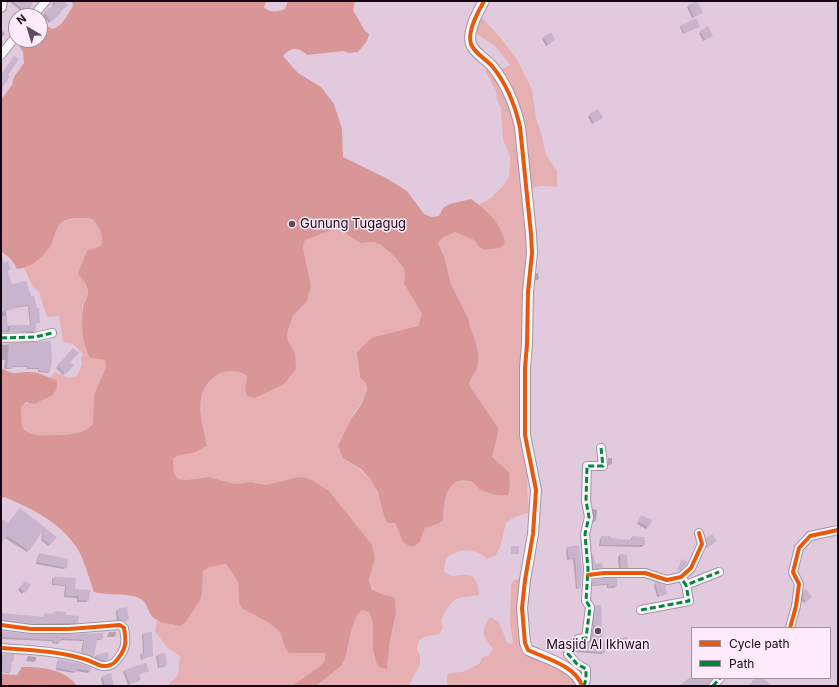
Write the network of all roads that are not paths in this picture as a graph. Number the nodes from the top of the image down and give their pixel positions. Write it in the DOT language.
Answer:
graph roads {
  1 [pos="2,1"];
  2 [pos="484,1"];
  3 [pos="1,7"];
  4 [pos="8,46"];
  5 [pos="1,55"];
  6 [pos="52,333"];
  7 [pos="1,338"];
  8 [pos="601,448"];
  9 [pos="838,530"];
  10 [pos="699,533"];
  11 [pos="719,572"];
  12 [pos="588,575"];
  13 [pos="681,577"];
  14 [pos="686,585"];
  15 [pos="641,610"];
  16 [pos="1,624"];
  17 [pos="790,627"];
  18 [pos="1,648"];
  19 [pos="583,686"];
  1 -- 3 [label="street"];
  2 -- 19 [label="street"];
  4 -- 5 [label="street"];
  6 -- 7 [label="street"];
  8 -- 12 [label="street"];
  9 -- 17 [label="street"];
  10 -- 13 [label="street"];
  11 -- 14 [label="street"];
  12 -- 13 [label="street"];
  12 -- 19 [label="street"];
  13 -- 14 [label="street"];
  14 -- 15 [label="street"];
  16 -- 18 [label="street"];
}
